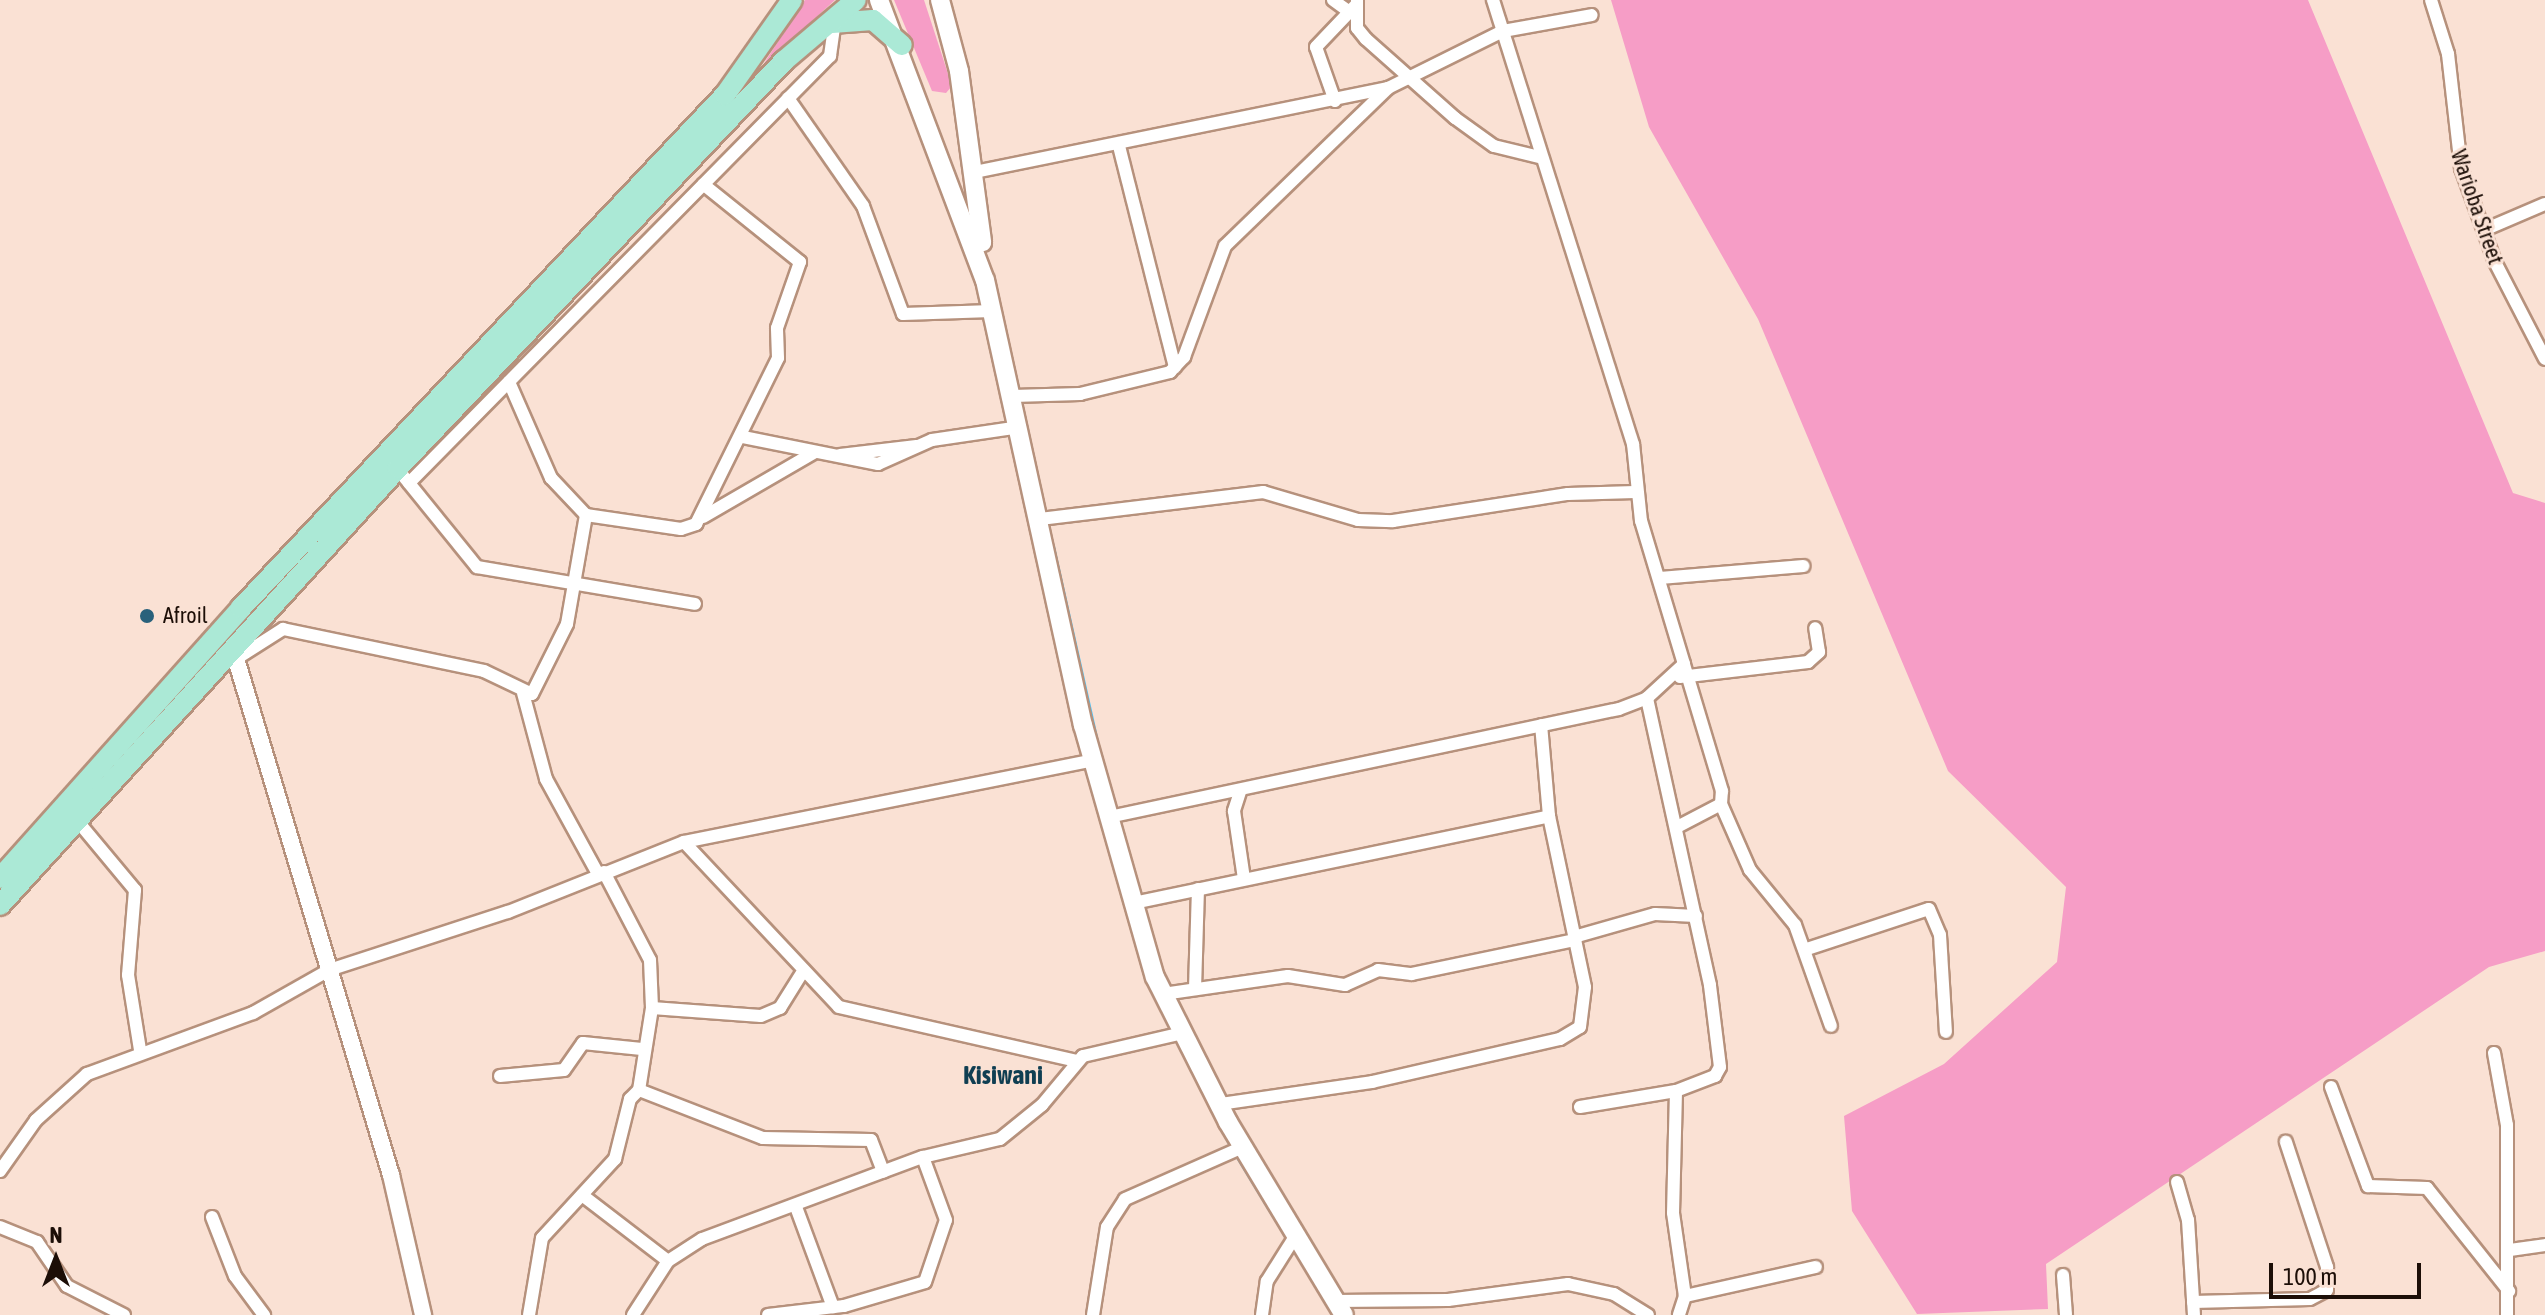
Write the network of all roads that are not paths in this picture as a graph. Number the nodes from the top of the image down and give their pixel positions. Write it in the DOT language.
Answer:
graph roads {
  1 [pos="792,0"];
  2 [pos="856,0"];
  3 [pos="879,0"];
  4 [pos="940,0"];
  5 [pos="1333,0"];
  6 [pos="1493,0"];
  7 [pos="2431,0"];
  8 [pos="1354,5"];
  9 [pos="1592,15"];
  10 [pos="835,21"];
  11 [pos="1503,31"];
  12 [pos="810,37"];
  13 [pos="902,45"];
  14 [pos="1409,75"];
  15 [pos="1388,88"];
  16 [pos="788,98"];
  17 [pos="1335,101"];
  18 [pos="1119,146"];
  19 [pos="1539,157"];
  20 [pos="975,172"];
  21 [pos="703,184"];
  22 [pos="2545,204"];
  23 [pos="2484,230"];
  24 [pos="985,280"];
  25 [pos="992,311"];
  26 [pos="2545,359"];
  27 [pos="1175,367"];
  28 [pos="509,382"];
  29 [pos="1013,396"];
  30 [pos="1020,427"];
  31 [pos="743,437"];
  32 [pos="815,452"];
  33 [pos="403,476"];
  34 [pos="1635,492"];
  35 [pos="586,515"];
  36 [pos="703,517"];
  37 [pos="1040,519"];
  38 [pos="1803,566"];
  39 [pos="1660,578"];
  40 [pos="575,584"];
  41 [pos="695,604"];
  42 [pos="1815,628"];
  43 [pos="234,654"];
  44 [pos="1686,671"];
  45 [pos="523,693"];
  46 [pos="1647,698"];
  47 [pos="1541,725"];
  48 [pos="1093,760"];
  49 [pos="1240,792"];
  50 [pos="1721,804"];
  51 [pos="1549,816"];
  52 [pos="1109,817"];
  53 [pos="80,824"];
  54 [pos="1679,826"];
  55 [pos="684,842"];
  56 [pos="601,873"];
  57 [pos="0,878"];
  58 [pos="1244,879"];
  59 [pos="1198,889"];
  60 [pos="1134,903"];
  61 [pos="0,905"];
  62 [pos="1696,916"];
  63 [pos="1574,938"];
  64 [pos="1807,949"];
  65 [pos="329,970"];
  66 [pos="801,974"];
  67 [pos="1195,989"];
  68 [pos="1163,994"];
  69 [pos="652,1008"];
  70 [pos="1831,1026"];
  71 [pos="1946,1032"];
  72 [pos="1183,1033"];
  73 [pos="642,1049"];
  74 [pos="140,1050"];
  75 [pos="2494,1053"];
  76 [pos="1076,1061"];
  77 [pos="500,1076"];
  78 [pos="2331,1087"];
  79 [pos="639,1090"];
  80 [pos="1676,1091"];
  81 [pos="1220,1104"];
  82 [pos="1580,1107"];
  83 [pos="2286,1142"];
  84 [pos="1243,1147"];
  85 [pos="923,1157"];
  86 [pos="0,1171"];
  87 [pos="883,1172"];
  88 [pos="2177,1182"];
  89 [pos="582,1195"];
  90 [pos="796,1207"];
  91 [pos="212,1217"];
  92 [pos="0,1227"];
  93 [pos="1296,1235"];
  94 [pos="2545,1245"];
  95 [pos="2510,1250"];
  96 [pos="668,1261"];
  97 [pos="1816,1267"];
  98 [pos="2063,1275"];
  99 [pos="2509,1291"];
  100 [pos="1685,1296"];
  101 [pos="2310,1299"];
  102 [pos="833,1307"];
  103 [pos="1339,1308"];
  104 [pos="2194,1308"];
  105 [pos="1264,1313"];
  106 [pos="124,1315"];
  107 [pos="264,1315"];
  108 [pos="423,1315"];
  109 [pos="529,1315"];
  110 [pos="633,1315"];
  111 [pos="768,1315"];
  112 [pos="1093,1315"];
  113 [pos="1648,1315"];
  114 [pos="1679,1315"];
  115 [pos="2066,1315"];
  116 [pos="2306,1315"];
  117 [pos="2507,1315"];
  1 -- 57 [label="main road"];
  2 -- 12 [label="main road"];
  3 -- 13 [label="main road"];
  4 -- 20 [label="main road"];
  5 -- 8 [label="street"];
  6 -- 11 [label="street"];
  7 -- 23 [label="street, Warioba Street"];
  8 -- 14 [label="street"];
  8 -- 17 [label="street"];
  9 -- 11 [label="street"];
  10 -- 12 [label="main road"];
  10 -- 13 [label="main road"];
  10 -- 16 [label="street"];
  11 -- 14 [label="street"];
  11 -- 19 [label="street"];
  12 -- 33 [label="main road"];
  13 -- 24 [label="main road"];
  14 -- 15 [label="street"];
  14 -- 19 [label="street"];
  15 -- 17 [label="street"];
  15 -- 27 [label="street"];
  16 -- 21 [label="street"];
  16 -- 25 [label="street"];
  17 -- 18 [label="street"];
  18 -- 20 [label="street"];
  18 -- 27 [label="street"];
  19 -- 34 [label="street"];
  20 -- 24 [label="main road"];
  21 -- 28 [label="street"];
  21 -- 31 [label="street"];
  22 -- 23 [label="street"];
  23 -- 26 [label="street, Warioba Street"];
  24 -- 25 [label="main road"];
  25 -- 29 [label="main road"];
  27 -- 29 [label="street"];
  28 -- 33 [label="street"];
  28 -- 35 [label="street"];
  29 -- 30 [label="main road"];
  30 -- 32 [label="street"];
  30 -- 37 [label="main road"];
  31 -- 32 [label="street"];
  31 -- 36 [label="street"];
  32 -- 36 [label="street"];
  33 -- 40 [label="street"];
  33 -- 43 [label="main road"];
  34 -- 37 [label="street"];
  34 -- 39 [label="street"];
  35 -- 36 [label="street"];
  35 -- 40 [label="street"];
  37 -- 48 [label="main road"];
  38 -- 39 [label="street"];
  39 -- 44 [label="street"];
  40 -- 41 [label="street"];
  40 -- 45 [label="street"];
  42 -- 44 [label="street"];
  43 -- 45 [label="street"];
  43 -- 53 [label="main road"];
  43 -- 65 [label="street"];
  44 -- 46 [label="street"];
  44 -- 50 [label="street"];
  45 -- 56 [label="street"];
  46 -- 47 [label="street"];
  46 -- 54 [label="street"];
  47 -- 49 [label="street"];
  47 -- 51 [label="street"];
  48 -- 52 [label="main road"];
  48 -- 55 [label="street"];
  49 -- 52 [label="street"];
  49 -- 58 [label="street"];
  50 -- 54 [label="street"];
  50 -- 64 [label="street"];
  51 -- 58 [label="street"];
  51 -- 63 [label="street"];
  52 -- 60 [label="main road"];
  53 -- 61 [label="main road"];
  53 -- 74 [label="street"];
  54 -- 62 [label="street"];
  55 -- 56 [label="street"];
  55 -- 66 [label="street"];
  56 -- 65 [label="street"];
  56 -- 69 [label="street"];
  58 -- 59 [label="street"];
  59 -- 60 [label="street"];
  59 -- 67 [label="street"];
  60 -- 68 [label="main road"];
  62 -- 63 [label="street"];
  62 -- 80 [label="street"];
  63 -- 67 [label="street"];
  63 -- 81 [label="street"];
  64 -- 70 [label="street"];
  64 -- 71 [label="street"];
  65 -- 74 [label="street"];
  65 -- 108 [label="street"];
  66 -- 69 [label="street"];
  66 -- 76 [label="street"];
  67 -- 68 [label="street"];
  68 -- 72 [label="main road"];
  69 -- 73 [label="street"];
  72 -- 76 [label="street"];
  72 -- 81 [label="main road"];
  73 -- 77 [label="street"];
  73 -- 79 [label="street"];
  74 -- 86 [label="street"];
  75 -- 95 [label="street"];
  76 -- 85 [label="street"];
  78 -- 99 [label="street"];
  79 -- 87 [label="street"];
  79 -- 89 [label="street"];
  80 -- 82 [label="street"];
  80 -- 100 [label="street"];
  81 -- 84 [label="main road"];
  83 -- 101 [label="street"];
  84 -- 93 [label="main road"];
  84 -- 112 [label="street"];
  85 -- 87 [label="street"];
  85 -- 102 [label="street"];
  87 -- 90 [label="street"];
  88 -- 104 [label="street"];
  89 -- 96 [label="street"];
  89 -- 109 [label="street"];
  90 -- 96 [label="street"];
  90 -- 102 [label="street"];
  91 -- 107 [label="street"];
  92 -- 106 [label="street"];
  93 -- 103 [label="main road"];
  93 -- 105 [label="street"];
  94 -- 95 [label="street"];
  95 -- 99 [label="street"];
  96 -- 110 [label="street"];
  97 -- 100 [label="street"];
  98 -- 115 [label="street"];
  99 -- 117 [label="street"];
  100 -- 114 [label="street"];
  101 -- 104 [label="street"];
  101 -- 116 [label="street"];
  102 -- 111 [label="street"];
  103 -- 113 [label="street"];
}
